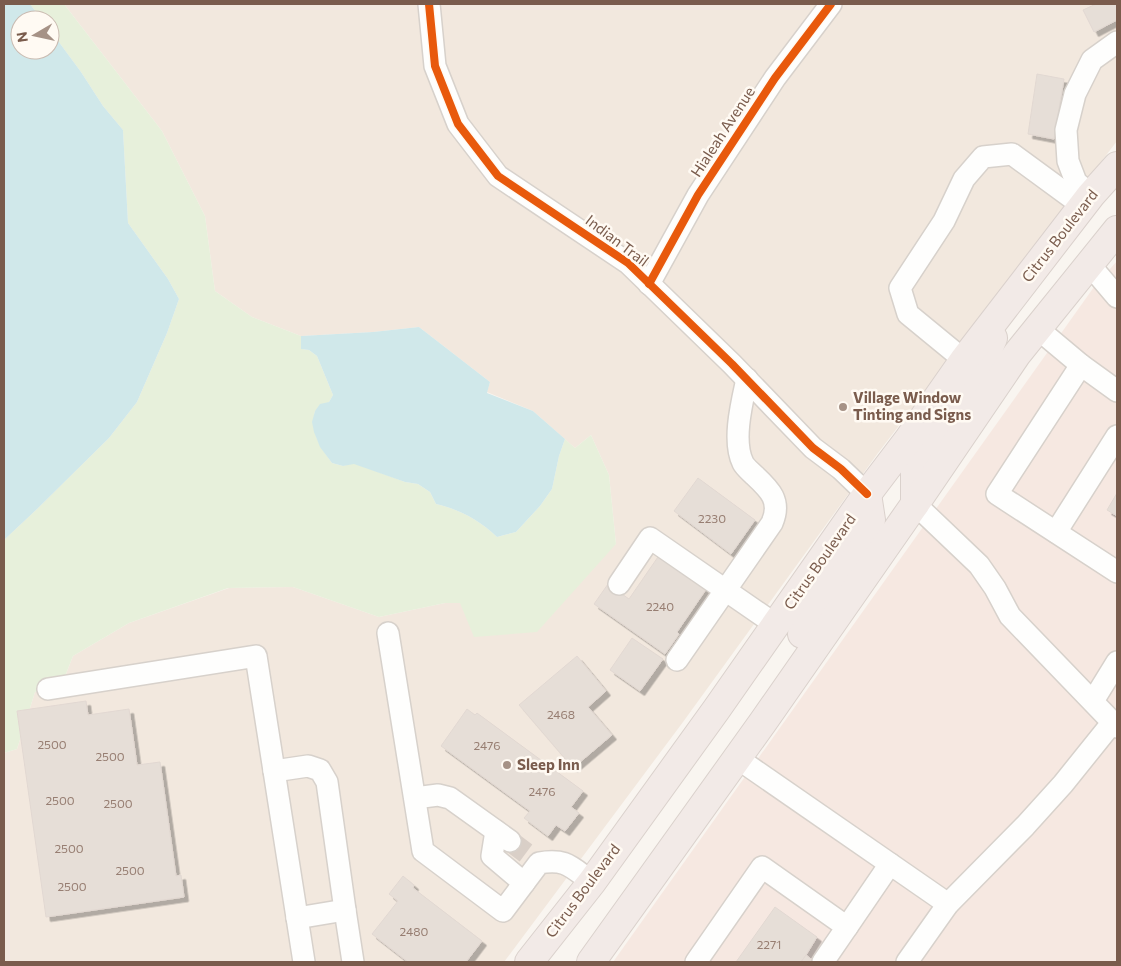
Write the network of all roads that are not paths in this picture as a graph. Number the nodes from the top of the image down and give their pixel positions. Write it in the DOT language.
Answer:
graph roads {
  1 [pos="429,4"];
  2 [pos="831,4"];
  3 [pos="1117,42"];
  4 [pos="1117,166"];
  5 [pos="1087,201"];
  6 [pos="1117,230"];
  7 [pos="1089,264"];
  8 [pos="649,284"];
  9 [pos="1117,297"];
  10 [pos="1009,302"];
  11 [pos="1038,329"];
  12 [pos="964,360"];
  13 [pos="1081,365"];
  14 [pos="747,379"];
  15 [pos="1117,391"];
  16 [pos="1117,436"];
  17 [pos="867,494"];
  18 [pos="915,504"];
  19 [pos="1056,532"];
  20 [pos="1117,572"];
  21 [pos="619,584"];
  22 [pos="726,591"];
  23 [pos="776,625"];
  24 [pos="388,633"];
  25 [pos="677,660"];
  26 [pos="1117,662"];
  27 [pos="48,689"];
  28 [pos="1093,701"];
  29 [pos="763,722"];
  30 [pos="1115,725"];
  31 [pos="738,758"];
  32 [pos="274,772"];
  33 [pos="415,798"];
  34 [pos="518,847"];
  35 [pos="890,864"];
  36 [pos="592,882"];
  37 [pos="524,883"];
  38 [pos="948,904"];
  39 [pos="345,910"];
  40 [pos="297,918"];
  41 [pos="847,927"];
  42 [pos="304,962"];
  43 [pos="353,962"];
  44 [pos="529,962"];
  45 [pos="591,962"];
  46 [pos="696,962"];
  47 [pos="822,962"];
  48 [pos="907,962"];
  1 -- 8 [label="street, Indian Trail"];
  2 -- 8 [label="street, Hialeah Avenue"];
  3 -- 5 [label="street"];
  4 -- 5 [label="highway, Citrus Boulevard"];
  5 -- 10 [label="highway, Citrus Boulevard"];
  5 -- 12 [label="street"];
  6 -- 7 [label="highway"];
  7 -- 9 [label="street"];
  7 -- 11 [label="highway"];
  8 -- 14 [label="street, Indian Trail"];
  10 -- 12 [label="highway, Citrus Boulevard"];
  10 -- 18 [label="highway"];
  11 -- 13 [label="street"];
  11 -- 18 [label="highway"];
  12 -- 17 [label="highway, Citrus Boulevard"];
  13 -- 15 [label="street"];
  13 -- 19 [label="street"];
  14 -- 17 [label="street, Indian Trail"];
  14 -- 22 [label="street"];
  16 -- 19 [label="street"];
  17 -- 23 [label="highway, Citrus Boulevard"];
  17 -- 29 [label="highway"];
  18 -- 28 [label="street"];
  18 -- 29 [label="highway"];
  19 -- 20 [label="street"];
  21 -- 22 [label="street"];
  22 -- 23 [label="street"];
  22 -- 25 [label="street"];
  23 -- 36 [label="highway, Citrus Boulevard"];
  24 -- 33 [label="street"];
  26 -- 28 [label="street"];
  27 -- 32 [label="street"];
  28 -- 30 [label="street"];
  29 -- 31 [label="highway"];
  30 -- 38 [label="street"];
  31 -- 35 [label="street"];
  31 -- 45 [label="highway"];
  32 -- 39 [label="street"];
  32 -- 40 [label="street"];
  33 -- 34 [label="street"];
  33 -- 37 [label="street"];
  34 -- 36 [label="street"];
  34 -- 37 [label="street"];
  34 -- 37 [label="street"];
  35 -- 38 [label="street"];
  35 -- 41 [label="street"];
  36 -- 44 [label="highway, Citrus Boulevard"];
  38 -- 48 [label="street"];
  39 -- 40 [label="street"];
  39 -- 43 [label="street"];
  40 -- 42 [label="street"];
  41 -- 46 [label="street"];
  41 -- 47 [label="street"];
}
